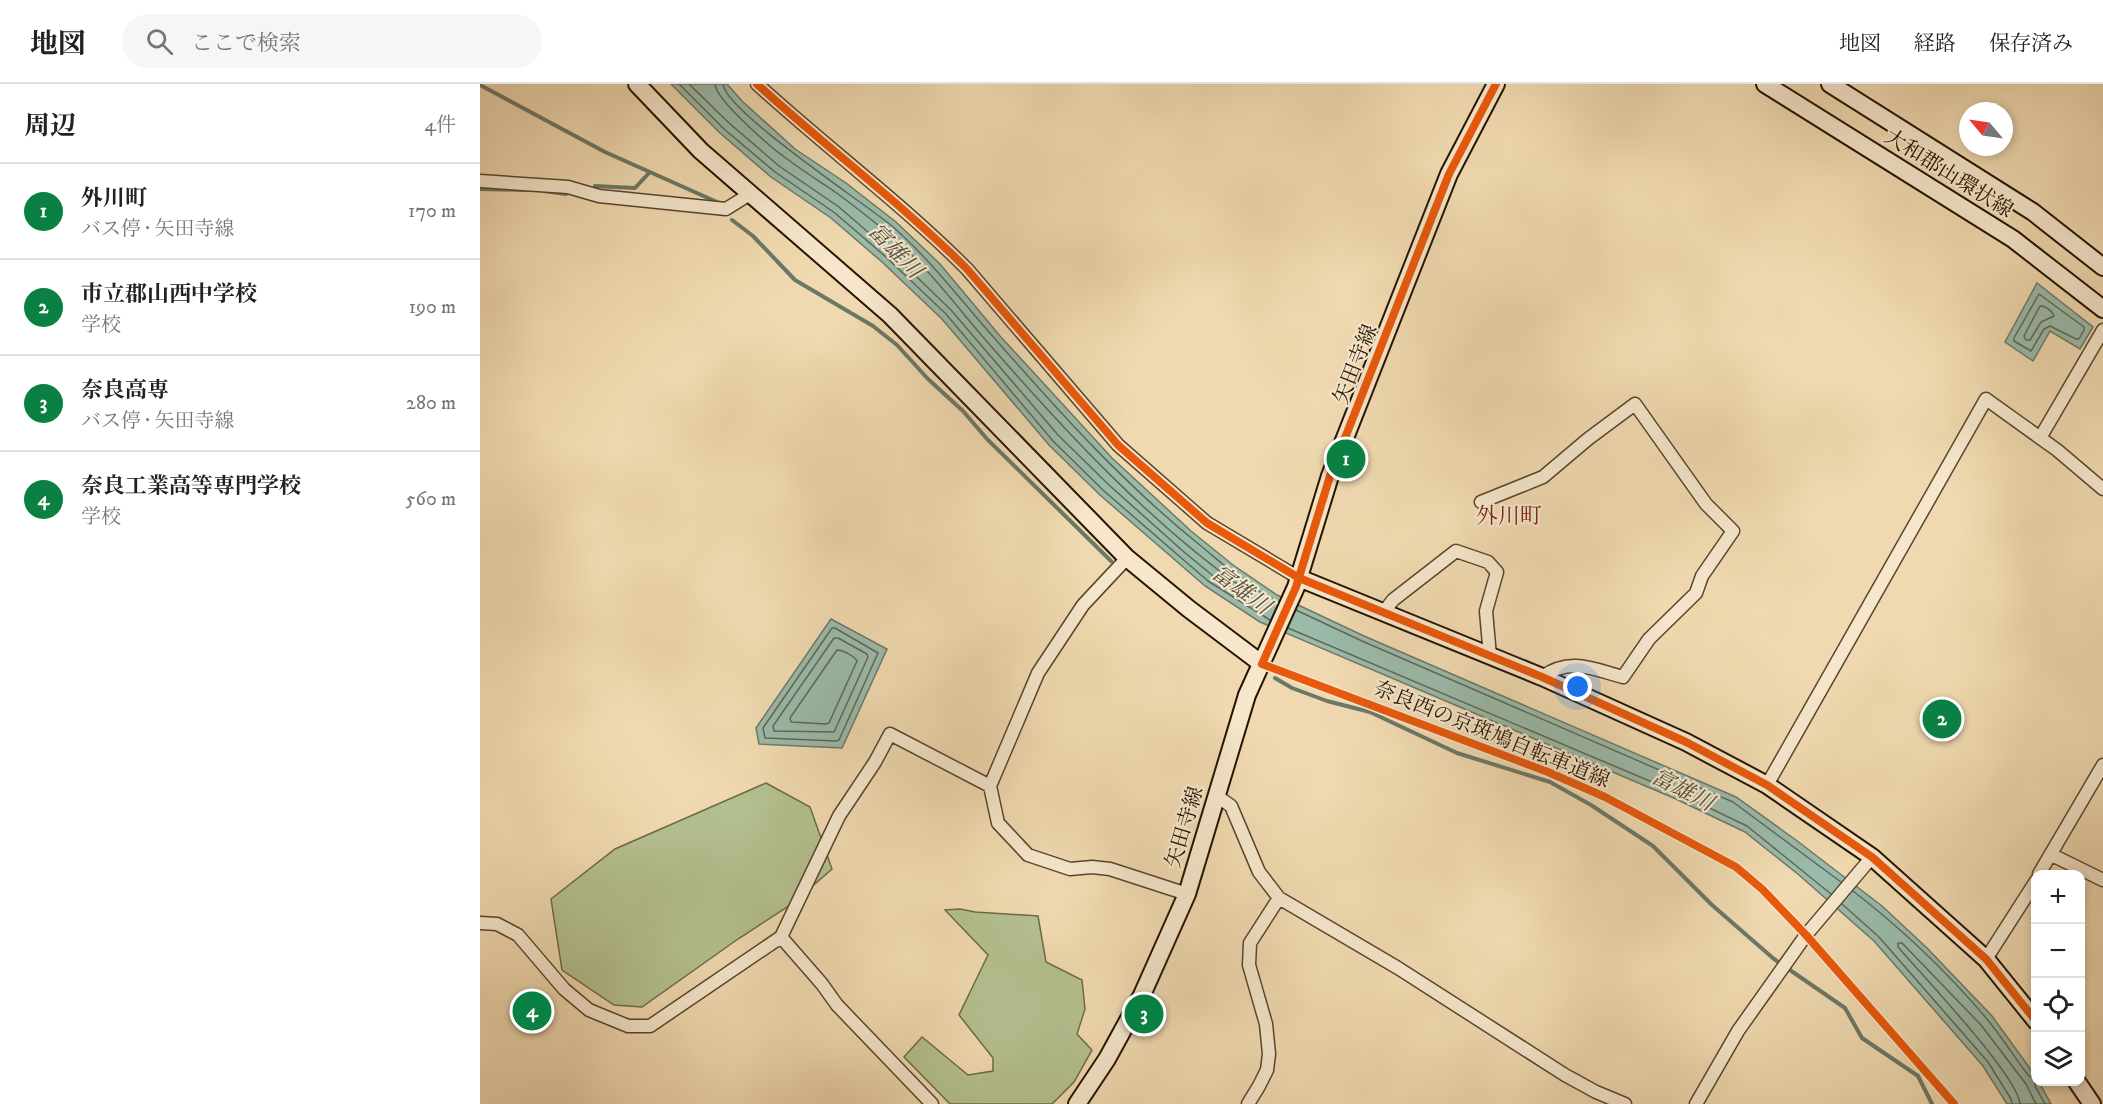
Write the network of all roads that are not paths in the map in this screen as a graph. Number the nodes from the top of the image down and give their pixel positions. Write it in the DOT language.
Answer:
graph roads {
  1 [pos="637,84"];
  2 [pos="757,84"];
  3 [pos="1496,84"];
  4 [pos="1765,84"];
  5 [pos="1830,84"];
  6 [pos="480,180"];
  7 [pos="750,194"];
  8 [pos="2103,267"];
  9 [pos="2103,309"];
  10 [pos="2103,330"];
  11 [pos="2040,438"];
  12 [pos="2103,489"];
  13 [pos="1481,502"];
  14 [pos="1127,558"];
  15 [pos="1297,583"];
  16 [pos="1383,613"];
  17 [pos="1266,656"];
  18 [pos="1490,656"];
  19 [pos="1542,676"];
  20 [pos="2103,765"];
  21 [pos="1767,785"];
  22 [pos="990,786"];
  23 [pos="1217,796"];
  24 [pos="2052,855"];
  25 [pos="1867,864"];
  26 [pos="2042,870"];
  27 [pos="2103,880"];
  28 [pos="2031,888"];
  29 [pos="1187,894"];
  30 [pos="1279,898"];
  31 [pos="480,923"];
  32 [pos="782,937"];
  33 [pos="1986,959"];
  34 [pos="2031,1015"];
  35 [pos="2080,1086"];
  36 [pos="932,1104"];
  37 [pos="1077,1104"];
  38 [pos="1248,1104"];
  39 [pos="1624,1104"];
  40 [pos="1696,1104"];
  41 [pos="2092,1104"];
  1 -- 7 [label="main road"];
  2 -- 15 [label="street"];
  3 -- 15 [label="main road, 矢田寺線"];
  4 -- 9 [label="main road, 大和郡山環状線"];
  5 -- 8 [label="main road, 大和郡山環状線"];
  6 -- 7 [label="street"];
  7 -- 14 [label="main road"];
  10 -- 11 [label="street"];
  11 -- 12 [label="street"];
  11 -- 21 [label="street"];
  13 -- 19 [label="street"];
  14 -- 17 [label="main road"];
  14 -- 22 [label="street"];
  15 -- 16 [label="main road"];
  15 -- 17 [label="main road, 矢田寺線"];
  16 -- 18 [label="main road"];
  16 -- 18 [label="street"];
  17 -- 23 [label="main road, 矢田寺線"];
  18 -- 19 [label="main road"];
  19 -- 21 [label="main road"];
  20 -- 24 [label="street"];
  21 -- 25 [label="main road"];
  22 -- 29 [label="street"];
  22 -- 32 [label="street"];
  23 -- 29 [label="main road, 矢田寺線"];
  23 -- 30 [label="street"];
  24 -- 26 [label="street"];
  24 -- 27 [label="street"];
  25 -- 33 [label="main road"];
  25 -- 40 [label="street"];
  28 -- 33 [label="street"];
  29 -- 37 [label="main road, 矢田寺線"];
  30 -- 38 [label="street"];
  30 -- 39 [label="street"];
  31 -- 32 [label="street"];
  32 -- 36 [label="street"];
  33 -- 34 [label="main road"];
  35 -- 41 [label="main road"];
}
